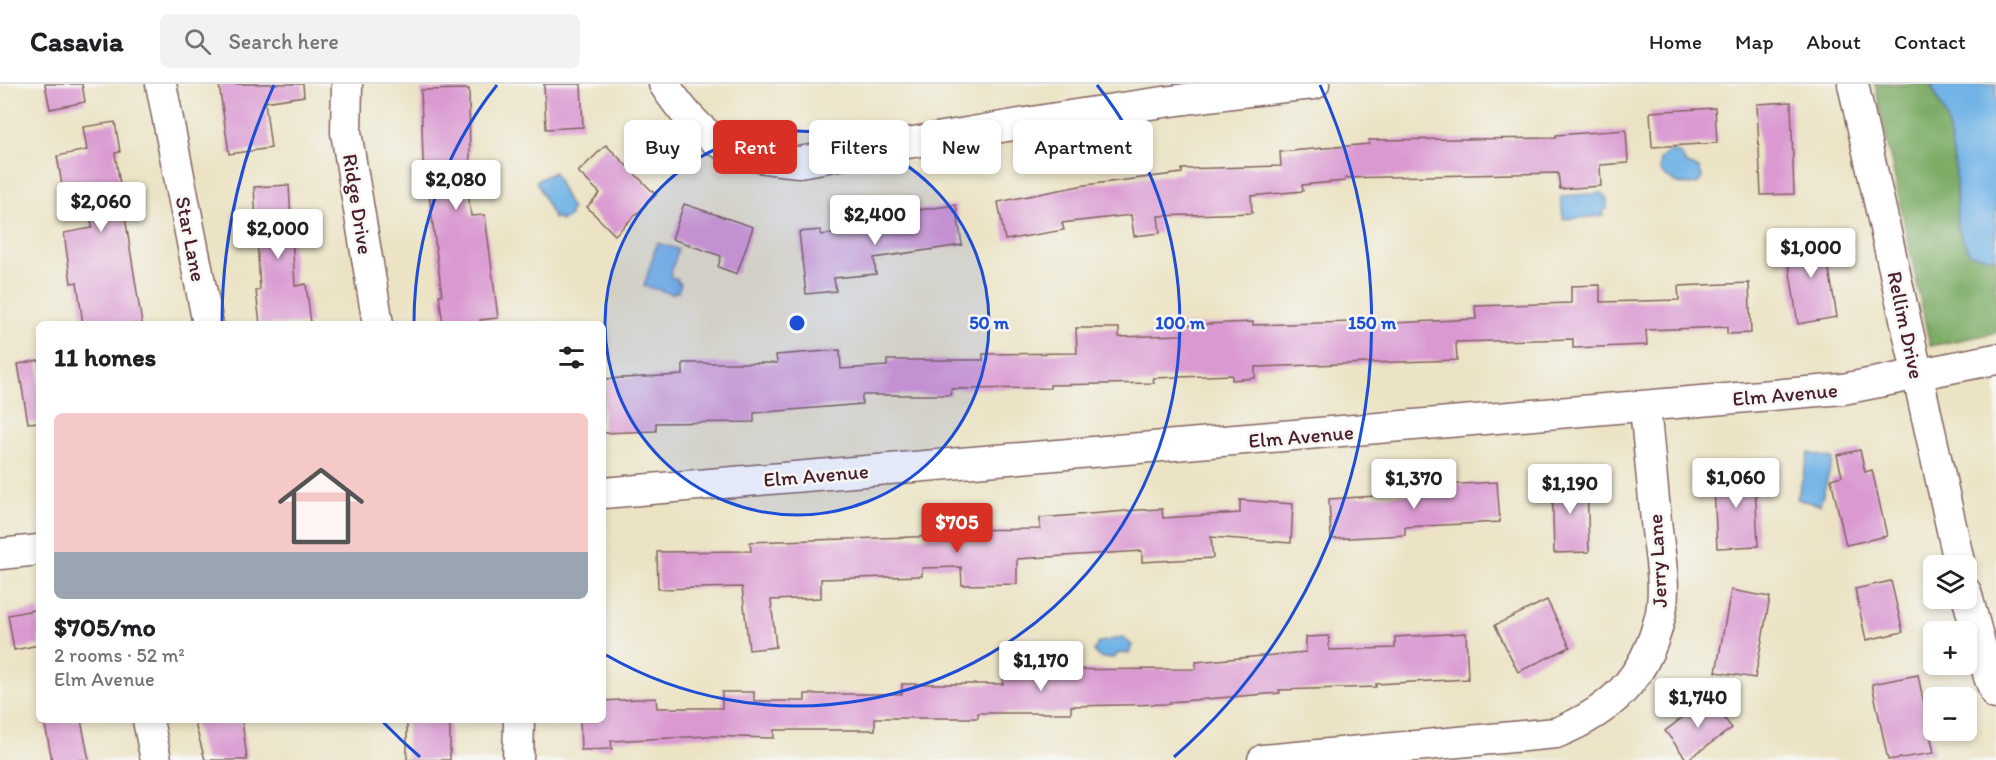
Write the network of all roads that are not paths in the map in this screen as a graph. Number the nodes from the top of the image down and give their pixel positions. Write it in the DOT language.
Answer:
graph roads {
  1 [pos="161,84"];
  2 [pos="347,84"];
  3 [pos="664,84"];
  4 [pos="1314,84"];
  5 [pos="1853,84"];
  6 [pos="207,321"];
  7 [pos="378,321"];
  8 [pos="1996,359"];
  9 [pos="1917,376"];
  10 [pos="1645,407"];
  11 [pos="606,493"];
  12 [pos="36,549"];
  13 [pos="0,554"];
  14 [pos="1958,555"];
  15 [pos="1971,609"];
  16 [pos="1996,694"];
  17 [pos="149,723"];
  18 [pos="519,723"];
  19 [pos="156,760"];
  20 [pos="518,760"];
  21 [pos="1263,760"];
  1 -- 6 [label="street, Star Lane"];
  2 -- 7 [label="street, Ridge Drive"];
  3 -- 4 [label="street"];
  5 -- 9 [label="street, Rellim Drive"];
  8 -- 9 [label="street, Elm Avenue"];
  9 -- 10 [label="street, Elm Avenue"];
  9 -- 14 [label="street, Rellim Drive"];
  10 -- 11 [label="street, Elm Avenue"];
  10 -- 21 [label="street, Jerry Lane"];
  12 -- 13 [label="street"];
  15 -- 16 [label="street"];
  17 -- 19 [label="street"];
  18 -- 20 [label="street"];
}
